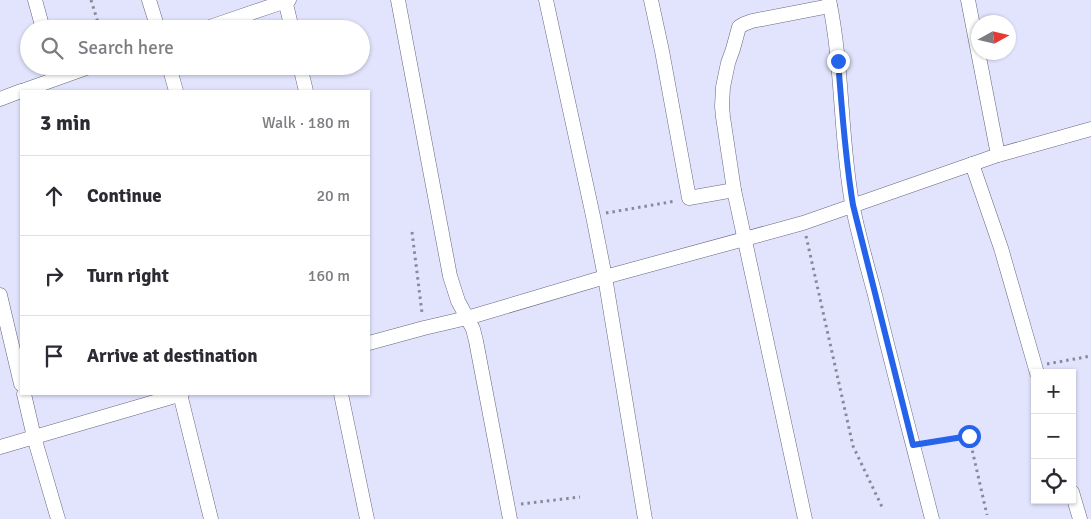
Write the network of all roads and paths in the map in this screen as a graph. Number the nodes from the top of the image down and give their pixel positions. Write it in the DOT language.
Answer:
graph roads {
  1 [pos="35,0"];
  2 [pos="91,0"];
  3 [pos="149,0"];
  4 [pos="286,0"];
  5 [pos="398,0"];
  6 [pos="546,0"];
  7 [pos="651,0"];
  8 [pos="968,0"];
  9 [pos="830,3"];
  10 [pos="41,20"];
  11 [pos="97,20"];
  12 [pos="155,20"];
  13 [pos="229,20"];
  14 [pos="290,20"];
  15 [pos="50,75"];
  16 [pos="172,75"];
  17 [pos="302,75"];
  18 [pos="24,90"];
  19 [pos="176,90"];
  20 [pos="306,90"];
  21 [pos="20,92"];
  22 [pos="0,99"];
  23 [pos="1091,129"];
  24 [pos="998,155"];
  25 [pos="972,164"];
  26 [pos="734,190"];
  27 [pos="689,198"];
  28 [pos="853,205"];
  29 [pos="593,216"];
  30 [pos="803,223"];
  31 [pos="412,232"];
  32 [pos="744,239"];
  33 [pos="605,278"];
  34 [pos="0,295"];
  35 [pos="467,318"];
  36 [pos="424,328"];
  37 [pos="370,343"];
  38 [pos="1091,356"];
  39 [pos="1036,369"];
  40 [pos="20,380"];
  41 [pos="24,395"];
  42 [pos="178,395"];
  43 [pos="181,395"];
  44 [pos="341,395"];
  45 [pos="34,437"];
  46 [pos="913,445"];
  47 [pos="0,447"];
  48 [pos="580,497"];
  49 [pos="1076,504"];
  50 [pos="508,505"];
  51 [pos="883,509"];
  52 [pos="988,515"];
  53 [pos="58,519"];
  54 [pos="211,519"];
  55 [pos="367,519"];
  56 [pos="510,519"];
  57 [pos="645,519"];
  58 [pos="805,519"];
  59 [pos="932,519"];
  60 [pos="1080,519"];
  1 -- 10 [label="street"];
  2 -- 11 [label="path"];
  3 -- 12 [label="street"];
  4 -- 13 [label="street"];
  4 -- 14 [label="street"];
  5 -- 35 [label="street"];
  6 -- 29 [label="street"];
  7 -- 27 [label="street"];
  8 -- 24 [label="street"];
  9 -- 26 [label="street"];
  9 -- 28 [label="street"];
  15 -- 18 [label="street"];
  16 -- 19 [label="street"];
  17 -- 20 [label="street"];
  21 -- 22 [label="street"];
  23 -- 24 [label="street"];
  24 -- 25 [label="street"];
  25 -- 28 [label="street"];
  25 -- 39 [label="street"];
  26 -- 27 [label="street"];
  26 -- 32 [label="street"];
  27 -- 29 [label="path"];
  28 -- 30 [label="street"];
  28 -- 46 [label="street"];
  29 -- 33 [label="street"];
  30 -- 32 [label="street"];
  30 -- 51 [label="path"];
  31 -- 36 [label="path"];
  32 -- 33 [label="street"];
  32 -- 58 [label="street"];
  33 -- 35 [label="street"];
  33 -- 57 [label="street"];
  34 -- 40 [label="street"];
  35 -- 36 [label="street"];
  35 -- 50 [label="street"];
  36 -- 37 [label="street"];
  38 -- 39 [label="path"];
  41 -- 45 [label="street"];
  42 -- 45 [label="street"];
  43 -- 54 [label="street"];
  44 -- 55 [label="street"];
  45 -- 47 [label="street"];
  45 -- 53 [label="street"];
  46 -- 52 [label="path"];
  46 -- 59 [label="street"];
  48 -- 50 [label="path"];
  49 -- 60 [label="street"];
  50 -- 56 [label="street"];
}
